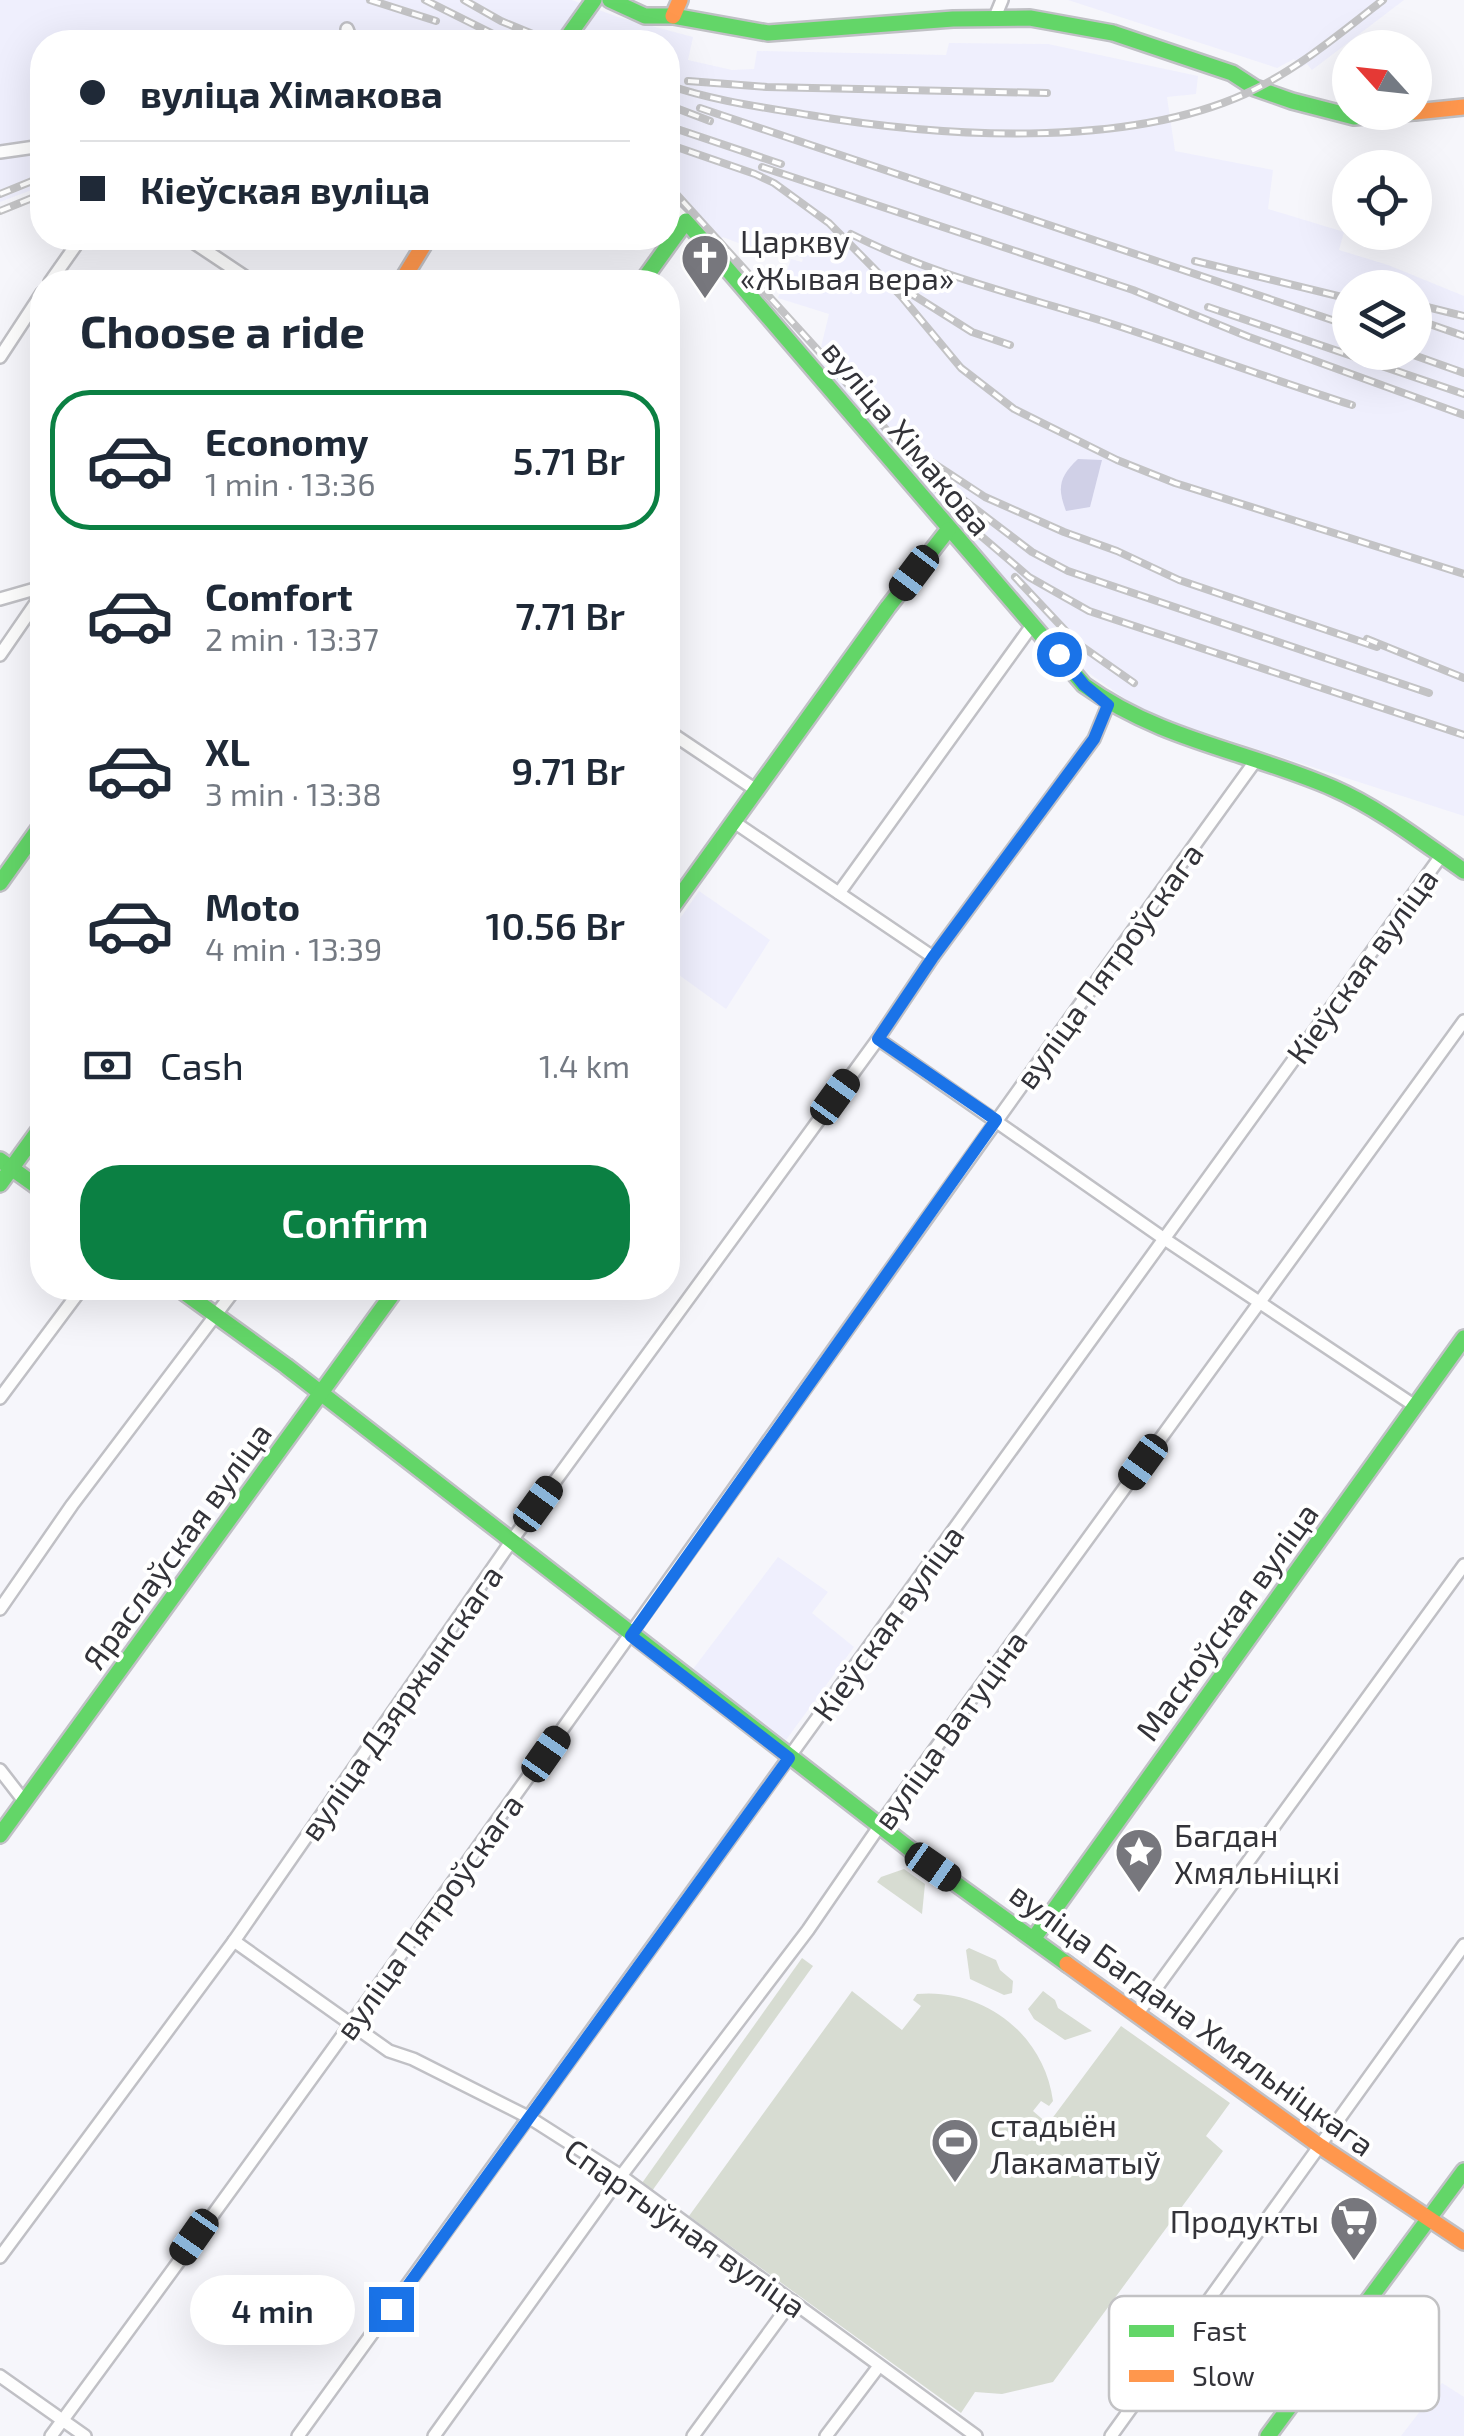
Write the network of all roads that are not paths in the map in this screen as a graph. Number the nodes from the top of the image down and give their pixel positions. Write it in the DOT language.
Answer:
graph roads {
  1 [pos="594,0"];
  2 [pos="610,0"];
  3 [pos="656,0"];
  4 [pos="1002,0"];
  5 [pos="677,8"];
  6 [pos="995,17"];
  7 [pos="573,30"];
  8 [pos="1464,107"];
  9 [pos="1432,110"];
  10 [pos="1332,112"];
  11 [pos="30,148"];
  12 [pos="0,152"];
  13 [pos="680,214"];
  14 [pos="686,220"];
  15 [pos="680,228"];
  16 [pos="205,250"];
  17 [pos="235,270"];
  18 [pos="30,311"];
  19 [pos="0,356"];
  20 [pos="948,530"];
  21 [pos="30,593"];
  22 [pos="0,599"];
  23 [pos="30,609"];
  24 [pos="1033,624"];
  25 [pos="0,655"];
  26 [pos="1108,705"];
  27 [pos="680,739"];
  28 [pos="1256,760"];
  29 [pos="756,790"];
  30 [pos="734,822"];
  31 [pos="30,841"];
  32 [pos="1441,856"];
  33 [pos="1464,871"];
  34 [pos="0,883"];
  35 [pos="839,893"];
  36 [pos="680,897"];
  37 [pos="933,957"];
  38 [pos="1464,1021"];
  39 [pos="878,1039"];
  40 [pos="996,1120"];
  41 [pos="30,1139"];
  42 [pos="6,1164"];
  43 [pos="30,1181"];
  44 [pos="0,1184"];
  45 [pos="1164,1238"];
  46 [pos="73,1300"];
  47 [pos="195,1300"];
  48 [pos="227,1300"];
  49 [pos="388,1300"];
  50 [pos="1260,1301"];
  51 [pos="216,1315"];
  52 [pos="1464,1338"];
  53 [pos="320,1393"];
  54 [pos="0,1398"];
  55 [pos="1416,1406"];
  56 [pos="511,1543"];
  57 [pos="1464,1565"];
  58 [pos="0,1610"];
  59 [pos="631,1636"];
  60 [pos="789,1758"];
  61 [pos="0,1770"];
  62 [pos="24,1801"];
  63 [pos="879,1826"];
  64 [pos="0,1836"];
  65 [pos="1034,1938"];
  66 [pos="234,1940"];
  67 [pos="1464,1945"];
  68 [pos="1138,2013"];
  69 [pos="348,2025"];
  70 [pos="530,2118"];
  71 [pos="1320,2146"];
  72 [pos="1464,2170"];
  73 [pos="621,2176"];
  74 [pos="1429,2219"];
  75 [pos="1464,2242"];
  76 [pos="0,2257"];
  77 [pos="1211,2296"];
  78 [pos="1372,2296"];
  79 [pos="792,2301"];
  80 [pos="878,2366"];
  81 [pos="0,2376"];
  82 [pos="1128,2411"];
  83 [pos="1287,2411"];
  84 [pos="63,2420"];
  85 [pos="50,2436"];
  86 [pos="85,2436"];
  87 [pos="298,2436"];
  88 [pos="434,2436"];
  89 [pos="693,2436"];
  90 [pos="826,2436"];
  91 [pos="976,2436"];
  92 [pos="1110,2436"];
  93 [pos="1268,2436"];
  1 -- 7 [label="street"];
  2 -- 5 [label="street"];
  3 -- 5 [label="street"];
  4 -- 6 [label="street"];
  5 -- 6 [label="street"];
  6 -- 10 [label="street"];
  8 -- 9 [label="street"];
  11 -- 12 [label="street"];
  13 -- 14 [label="street, вуліца Хімакова"];
  14 -- 15 [label="street"];
  14 -- 20 [label="street, вуліца Хімакова"];
  16 -- 17 [label="street"];
  18 -- 19 [label="street"];
  20 -- 24 [label="street, вуліца Хімакова"];
  20 -- 29 [label="street"];
  21 -- 22 [label="street"];
  23 -- 25 [label="street"];
  24 -- 26 [label="street, вуліца Хімакова"];
  24 -- 35 [label="street"];
  26 -- 28 [label="street, вуліца Хімакова"];
  26 -- 37 [label="street, вуліца Дзяржынскага"];
  27 -- 29 [label="street"];
  28 -- 32 [label="street, вуліца Хімакова"];
  28 -- 40 [label="street, вуліца Пятроўскага"];
  29 -- 30 [label="street"];
  30 -- 35 [label="street"];
  30 -- 36 [label="street"];
  31 -- 34 [label="street"];
  32 -- 33 [label="street, вуліца Хімакова"];
  32 -- 45 [label="street, Кіеўская вуліца"];
  35 -- 37 [label="street"];
  37 -- 39 [label="street, вуліца Дзяржынскага"];
  38 -- 50 [label="street, вуліца Ватуціна"];
  39 -- 40 [label="street"];
  39 -- 56 [label="street, вуліца Дзяржынскага"];
  40 -- 45 [label="street"];
  40 -- 59 [label="street, вуліца Пятроўскага"];
  41 -- 42 [label="street"];
  42 -- 43 [label="street"];
  42 -- 44 [label="street"];
  45 -- 50 [label="street"];
  45 -- 60 [label="street, Кіеўская вуліца"];
  46 -- 54 [label="street"];
  47 -- 51 [label="street, вуліца Багдана Хмяльніцкага"];
  48 -- 51 [label="street"];
  49 -- 53 [label="street, Яраслаўская вуліца"];
  50 -- 55 [label="street"];
  50 -- 63 [label="street, вуліца Ватуціна"];
  51 -- 53 [label="street, вуліца Багдана Хмяльніцкага"];
  51 -- 58 [label="street"];
  52 -- 55 [label="street, Маскоўская вуліца"];
  53 -- 56 [label="street, вуліца Багдана Хмяльніцкага"];
  53 -- 62 [label="street, Яраслаўская вуліца"];
  55 -- 65 [label="street, Маскоўская вуліца"];
  56 -- 59 [label="street, вуліца Багдана Хмяльніцкага"];
  56 -- 66 [label="street, вуліца Дзяржынскага"];
  57 -- 68 [label="street"];
  59 -- 60 [label="street, вуліца Багдана Хмяльніцкага"];
  59 -- 69 [label="street, вуліца Пятроўскага"];
  60 -- 63 [label="street, вуліца Багдана Хмяльніцкага"];
  60 -- 70 [label="street, Кіеўская вуліца"];
  61 -- 62 [label="street"];
  62 -- 64 [label="street, Яраслаўская вуліца"];
  63 -- 65 [label="street, вуліца Багдана Хмяльніцкага"];
  63 -- 73 [label="street, вуліца Ватуціна"];
  65 -- 68 [label="street, вуліца Багдана Хмяльніцкага"];
  66 -- 69 [label="street, Спартыўная вуліца"];
  66 -- 76 [label="street, вуліца Дзяржынскага"];
  67 -- 71 [label="street"];
  68 -- 71 [label="street, вуліца Багдана Хмяльніцкага"];
  69 -- 70 [label="street, Спартыўная вуліца"];
  69 -- 84 [label="street, вуліца Пятроўскага"];
  70 -- 73 [label="street, Спартыўная вуліца"];
  70 -- 87 [label="street, Кіеўская вуліца"];
  71 -- 74 [label="street, вуліца Багдана Хмяльніцкага"];
  71 -- 77 [label="street"];
  72 -- 74 [label="street"];
  73 -- 79 [label="street, Спартыўная вуліца"];
  73 -- 88 [label="street, вуліца Ватуціна"];
  74 -- 75 [label="street, вуліца Багдана Хмяльніцкага"];
  74 -- 78 [label="street"];
  79 -- 80 [label="street, Спартыўная вуліца"];
  79 -- 89 [label="street"];
  80 -- 90 [label="street"];
  80 -- 91 [label="street, Спартыўная вуліца"];
  81 -- 84 [label="street"];
  82 -- 92 [label="street"];
  83 -- 93 [label="street"];
  84 -- 85 [label="street, вуліца Пятроўскага"];
  84 -- 86 [label="street"];
}
